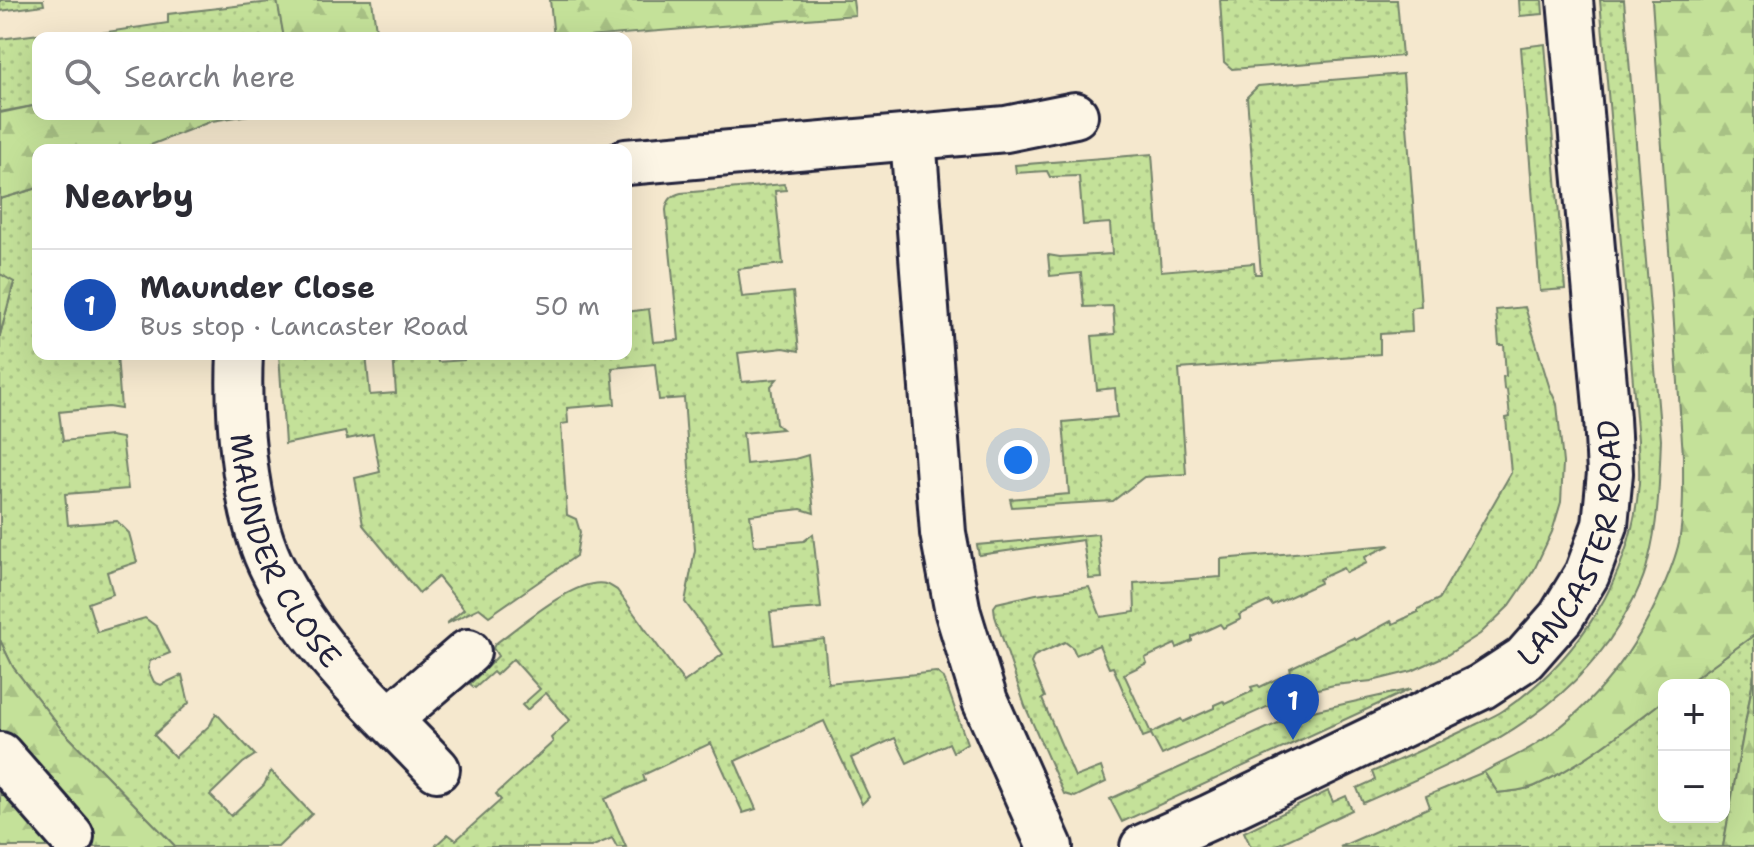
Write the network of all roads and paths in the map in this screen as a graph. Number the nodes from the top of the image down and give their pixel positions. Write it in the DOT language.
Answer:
graph roads {
  1 [pos="1570,0"];
  2 [pos="1075,115"];
  3 [pos="913,137"];
  4 [pos="632,161"];
  5 [pos="240,360"];
  6 [pos="468,652"];
  7 [pos="390,719"];
  8 [pos="0,755"];
  9 [pos="437,769"];
  10 [pos="71,836"];
  11 [pos="1050,847"];
  12 [pos="1143,847"];
  1 -- 12 [label="street, LANCASTER ROAD"];
  2 -- 3 [label="street"];
  3 -- 4 [label="street"];
  3 -- 11 [label="street"];
  5 -- 7 [label="street, MAUNDER CLOSE"];
  6 -- 7 [label="street"];
  7 -- 9 [label="street, MAUNDER CLOSE"];
  8 -- 10 [label="street"];
}
